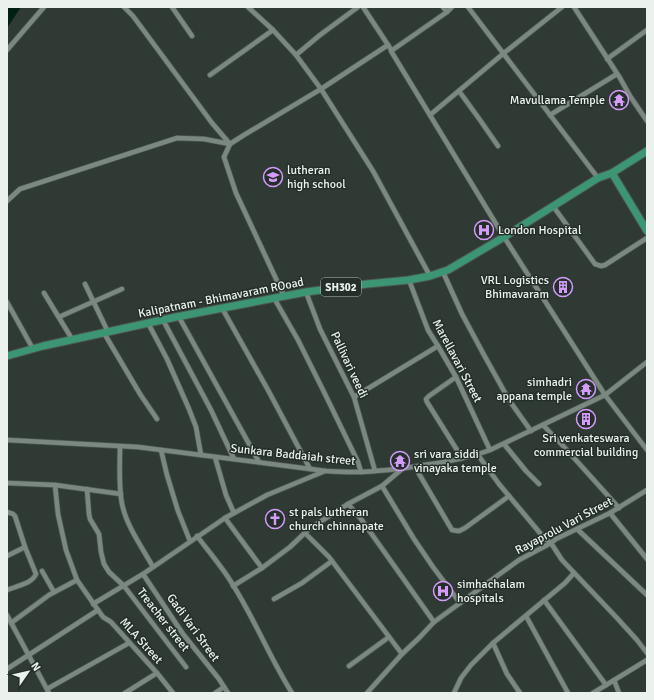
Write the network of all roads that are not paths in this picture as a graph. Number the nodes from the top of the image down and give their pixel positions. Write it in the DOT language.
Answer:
graph roads {
  1 [pos="44,7"];
  2 [pos="124,7"];
  3 [pos="172,7"];
  4 [pos="248,7"];
  5 [pos="358,7"];
  6 [pos="363,7"];
  7 [pos="443,7"];
  8 [pos="452,7"];
  9 [pos="468,7"];
  10 [pos="562,7"];
  11 [pos="574,7"];
  12 [pos="447,12"];
  13 [pos="273,30"];
  14 [pos="647,30"];
  15 [pos="192,36"];
  16 [pos="388,45"];
  17 [pos="7,50"];
  18 [pos="391,51"];
  19 [pos="504,53"];
  20 [pos="296,55"];
  21 [pos="607,58"];
  22 [pos="617,74"];
  23 [pos="210,75"];
  24 [pos="321,89"];
  25 [pos="458,91"];
  26 [pos="550,114"];
  27 [pos="430,115"];
  28 [pos="647,121"];
  29 [pos="230,144"];
  30 [pos="498,146"];
  31 [pos="647,151"];
  32 [pos="612,173"];
  33 [pos="598,178"];
  34 [pos="7,201"];
  35 [pos="553,206"];
  36 [pos="647,231"];
  37 [pos="504,237"];
  38 [pos="647,238"];
  39 [pos="443,272"];
  40 [pos="430,276"];
  41 [pos="409,280"];
  42 [pos="85,284"];
  43 [pos="122,289"];
  44 [pos="306,292"];
  45 [pos="44,293"];
  46 [pos="284,296"];
  47 [pos="274,298"];
  48 [pos="7,302"];
  49 [pos="94,302"];
  50 [pos="222,308"];
  51 [pos="179,316"];
  52 [pos="59,317"];
  53 [pos="163,320"];
  54 [pos="148,323"];
  55 [pos="106,332"];
  56 [pos="72,340"];
  57 [pos="438,346"];
  58 [pos="33,349"];
  59 [pos="7,356"];
  60 [pos="647,362"];
  61 [pos="456,377"];
  62 [pos="605,395"];
  63 [pos="354,397"];
  64 [pos="157,419"];
  65 [pos="543,425"];
  66 [pos="531,431"];
  67 [pos="7,440"];
  68 [pos="504,444"];
  69 [pos="120,446"];
  70 [pos="161,450"];
  71 [pos="490,450"];
  72 [pos="647,450"];
  73 [pos="200,455"];
  74 [pos="478,455"];
  75 [pos="215,457"];
  76 [pos="462,458"];
  77 [pos="234,459"];
  78 [pos="259,462"];
  79 [pos="415,466"];
  80 [pos="403,468"];
  81 [pos="310,469"];
  82 [pos="326,471"];
  83 [pos="375,471"];
  84 [pos="361,472"];
  85 [pos="7,483"];
  86 [pos="539,484"];
  87 [pos="55,485"];
  88 [pos="382,486"];
  89 [pos="87,489"];
  90 [pos="647,490"];
  91 [pos="121,494"];
  92 [pos="510,496"];
  93 [pos="348,504"];
  94 [pos="619,508"];
  95 [pos="7,512"];
  96 [pos="234,513"];
  97 [pos="610,513"];
  98 [pos="225,518"];
  99 [pos="577,529"];
  100 [pos="305,533"];
  101 [pos="197,536"];
  102 [pos="190,541"];
  103 [pos="551,543"];
  104 [pos="25,547"];
  105 [pos="7,556"];
  106 [pos="647,559"];
  107 [pos="332,561"];
  108 [pos="153,567"];
  109 [pos="262,568"];
  110 [pos="42,571"];
  111 [pos="574,573"];
  112 [pos="143,574"];
  113 [pos="77,580"];
  114 [pos="124,586"];
  115 [pos="233,586"];
  116 [pos="7,590"];
  117 [pos="54,592"];
  118 [pos="647,595"];
  119 [pos="274,599"];
  120 [pos="544,600"];
  121 [pos="460,603"];
  122 [pos="93,604"];
  123 [pos="98,610"];
  124 [pos="7,616"];
  125 [pos="526,616"];
  126 [pos="434,622"];
  127 [pos="11,623"];
  128 [pos="389,637"];
  129 [pos="129,643"];
  130 [pos="493,643"];
  131 [pos="647,653"];
  132 [pos="402,654"];
  133 [pos="28,655"];
  134 [pos="647,660"];
  135 [pos="349,666"];
  136 [pos="186,667"];
  137 [pos="7,669"];
  138 [pos="157,673"];
  139 [pos="614,680"];
  140 [pos="606,685"];
  141 [pos="224,687"];
  142 [pos="48,691"];
  143 [pos="125,693"];
  144 [pos="173,693"];
  145 [pos="215,693"];
  146 [pos="228,693"];
  147 [pos="292,693"];
  148 [pos="367,693"];
  149 [pos="454,693"];
  150 [pos="520,693"];
  151 [pos="568,693"];
  152 [pos="593,693"];
  153 [pos="619,693"];
  1 -- 17 [label="street"];
  2 -- 29 [label="street"];
  3 -- 15 [label="street"];
  4 -- 13 [label="street"];
  5 -- 20 [label="street"];
  6 -- 16 [label="street"];
  7 -- 12 [label="street"];
  8 -- 12 [label="street"];
  9 -- 19 [label="street"];
  10 -- 19 [label="street"];
  11 -- 21 [label="street"];
  12 -- 18 [label="street"];
  13 -- 20 [label="street"];
  13 -- 23 [label="street"];
  14 -- 21 [label="street"];
  16 -- 18 [label="street"];
  16 -- 24 [label="street"];
  18 -- 27 [label="street"];
  19 -- 25 [label="street"];
  19 -- 26 [label="street"];
  20 -- 24 [label="street"];
  21 -- 22 [label="street"];
  22 -- 26 [label="street"];
  22 -- 28 [label="street"];
  24 -- 29 [label="street"];
  24 -- 40 [label="street"];
  25 -- 27 [label="street"];
  25 -- 30 [label="street"];
  26 -- 33 [label="street"];
  27 -- 37 [label="street"];
  29 -- 34 [label="street"];
  29 -- 46 [label="street"];
  31 -- 32 [label="main road, Kalipatnam - Bhimavaram ROoad / SH302"];
  32 -- 33 [label="main road, Kalipatnam - Bhimavaram ROoad / SH302"];
  32 -- 36 [label="main road"];
  33 -- 35 [label="main road, Kalipatnam - Bhimavaram ROoad / SH302"];
  35 -- 37 [label="main road, Kalipatnam - Bhimavaram ROoad / SH302"];
  35 -- 38 [label="street"];
  37 -- 39 [label="main road, Kalipatnam - Bhimavaram ROoad / SH302"];
  37 -- 62 [label="street"];
  39 -- 40 [label="main road, Kalipatnam - Bhimavaram ROoad / SH302"];
  39 -- 66 [label="street"];
  40 -- 41 [label="main road, Kalipatnam - Bhimavaram ROoad / SH302"];
  41 -- 44 [label="main road, Kalipatnam - Bhimavaram ROoad / SH302"];
  41 -- 57 [label="street, Marellavari Street"];
  42 -- 49 [label="street"];
  43 -- 49 [label="street"];
  44 -- 46 [label="main road, Kalipatnam - Bhimavaram ROoad / SH302"];
  44 -- 63 [label="street, Pallivari veedi"];
  45 -- 52 [label="street"];
  46 -- 47 [label="main road, Kalipatnam - Bhimavaram ROoad / SH302"];
  47 -- 50 [label="main road, Kalipatnam - Bhimavaram ROoad / SH302"];
  47 -- 84 [label="street"];
  48 -- 58 [label="street"];
  49 -- 52 [label="street"];
  49 -- 55 [label="street"];
  50 -- 51 [label="main road, Kalipatnam - Bhimavaram ROoad / SH302"];
  50 -- 81 [label="street"];
  51 -- 53 [label="main road, Kalipatnam - Bhimavaram ROoad / SH302"];
  51 -- 78 [label="street"];
  52 -- 56 [label="street"];
  53 -- 54 [label="main road, Kalipatnam - Bhimavaram ROoad / SH302"];
  53 -- 77 [label="street"];
  54 -- 55 [label="main road, Kalipatnam - Bhimavaram ROoad / SH302"];
  54 -- 73 [label="street"];
  55 -- 56 [label="main road, Kalipatnam - Bhimavaram ROoad / SH302"];
  55 -- 64 [label="street"];
  56 -- 58 [label="main road, Kalipatnam - Bhimavaram ROoad / SH302"];
  57 -- 61 [label="street, Marellavari Street"];
  57 -- 63 [label="street"];
  58 -- 59 [label="main road, Kalipatnam - Bhimavaram ROoad / SH302"];
  60 -- 62 [label="street, Sunkara Baddaiah street"];
  61 -- 71 [label="street, Marellavari Street"];
  61 -- 76 [label="street"];
  62 -- 65 [label="street, Sunkara Baddaiah street"];
  62 -- 72 [label="street"];
  63 -- 83 [label="street, Pallivari veedi"];
  65 -- 66 [label="street, Sunkara Baddaiah street"];
  65 -- 94 [label="street"];
  66 -- 68 [label="street, Sunkara Baddaiah street"];
  67 -- 69 [label="street, Sunkara Baddaiah street"];
  68 -- 71 [label="street, Sunkara Baddaiah street"];
  68 -- 86 [label="street"];
  69 -- 70 [label="street, Sunkara Baddaiah street"];
  69 -- 91 [label="street"];
  70 -- 73 [label="street, Sunkara Baddaiah street"];
  70 -- 102 [label="street"];
  71 -- 74 [label="street, Sunkara Baddaiah street"];
  73 -- 75 [label="street, Sunkara Baddaiah street"];
  74 -- 76 [label="street, Sunkara Baddaiah street"];
  74 -- 92 [label="street"];
  75 -- 77 [label="street, Sunkara Baddaiah street"];
  75 -- 96 [label="street"];
  76 -- 79 [label="street, Sunkara Baddaiah street"];
  77 -- 78 [label="street, Sunkara Baddaiah street"];
  78 -- 81 [label="street, Sunkara Baddaiah street"];
  79 -- 80 [label="street, Sunkara Baddaiah street"];
  79 -- 92 [label="street"];
  80 -- 83 [label="street, Sunkara Baddaiah street"];
  80 -- 88 [label="street"];
  81 -- 82 [label="street, Sunkara Baddaiah street"];
  82 -- 84 [label="street, Sunkara Baddaiah street"];
  82 -- 96 [label="street"];
  83 -- 84 [label="street, Sunkara Baddaiah street"];
  85 -- 87 [label="street"];
  87 -- 89 [label="street"];
  87 -- 113 [label="street, MLA Street"];
  88 -- 93 [label="street"];
  88 -- 121 [label="street"];
  89 -- 91 [label="street"];
  89 -- 114 [label="street, Treacher street"];
  90 -- 94 [label="street, Rayaprolu Vari Street"];
  91 -- 108 [label="street"];
  92 -- 103 [label="street"];
  93 -- 100 [label="street"];
  93 -- 126 [label="street"];
  94 -- 97 [label="street, Rayaprolu Vari Street"];
  95 -- 104 [label="street"];
  96 -- 98 [label="street"];
  97 -- 99 [label="street, Rayaprolu Vari Street"];
  97 -- 106 [label="street"];
  98 -- 101 [label="street"];
  98 -- 109 [label="street"];
  99 -- 103 [label="street, Rayaprolu Vari Street"];
  99 -- 118 [label="street"];
  100 -- 107 [label="street"];
  100 -- 109 [label="street"];
  101 -- 102 [label="street"];
  101 -- 115 [label="street"];
  102 -- 108 [label="street"];
  103 -- 111 [label="street"];
  103 -- 121 [label="street, Rayaprolu Vari Street"];
  104 -- 105 [label="street"];
  104 -- 116 [label="street"];
  107 -- 119 [label="street"];
  107 -- 128 [label="street"];
  108 -- 112 [label="street"];
  109 -- 115 [label="street"];
  110 -- 117 [label="street"];
  111 -- 120 [label="street"];
  111 -- 131 [label="street"];
  112 -- 114 [label="street"];
  112 -- 141 [label="street, Gadi Vari Street"];
  113 -- 117 [label="street"];
  113 -- 122 [label="street, MLA Street"];
  114 -- 122 [label="street"];
  114 -- 136 [label="street, Treacher street"];
  115 -- 147 [label="street"];
  117 -- 127 [label="street"];
  120 -- 125 [label="street"];
  120 -- 140 [label="street"];
  121 -- 126 [label="street, Rayaprolu Vari Street"];
  122 -- 123 [label="street, MLA Street"];
  123 -- 129 [label="street, MLA Street"];
  123 -- 133 [label="street"];
  124 -- 127 [label="street"];
  125 -- 130 [label="street"];
  125 -- 151 [label="street"];
  126 -- 132 [label="street, Rayaprolu Vari Street"];
  127 -- 133 [label="street"];
  128 -- 132 [label="street"];
  128 -- 135 [label="street"];
  129 -- 138 [label="street, MLA Street"];
  129 -- 142 [label="street"];
  130 -- 149 [label="street"];
  130 -- 150 [label="street"];
  132 -- 148 [label="street, Rayaprolu Vari Street"];
  133 -- 137 [label="street"];
  133 -- 142 [label="street"];
  134 -- 139 [label="street"];
  138 -- 143 [label="street"];
  138 -- 144 [label="street, MLA Street"];
  139 -- 140 [label="street"];
  139 -- 153 [label="street"];
  140 -- 152 [label="street"];
  141 -- 145 [label="street"];
  141 -- 146 [label="street, Gadi Vari Street"];
}
